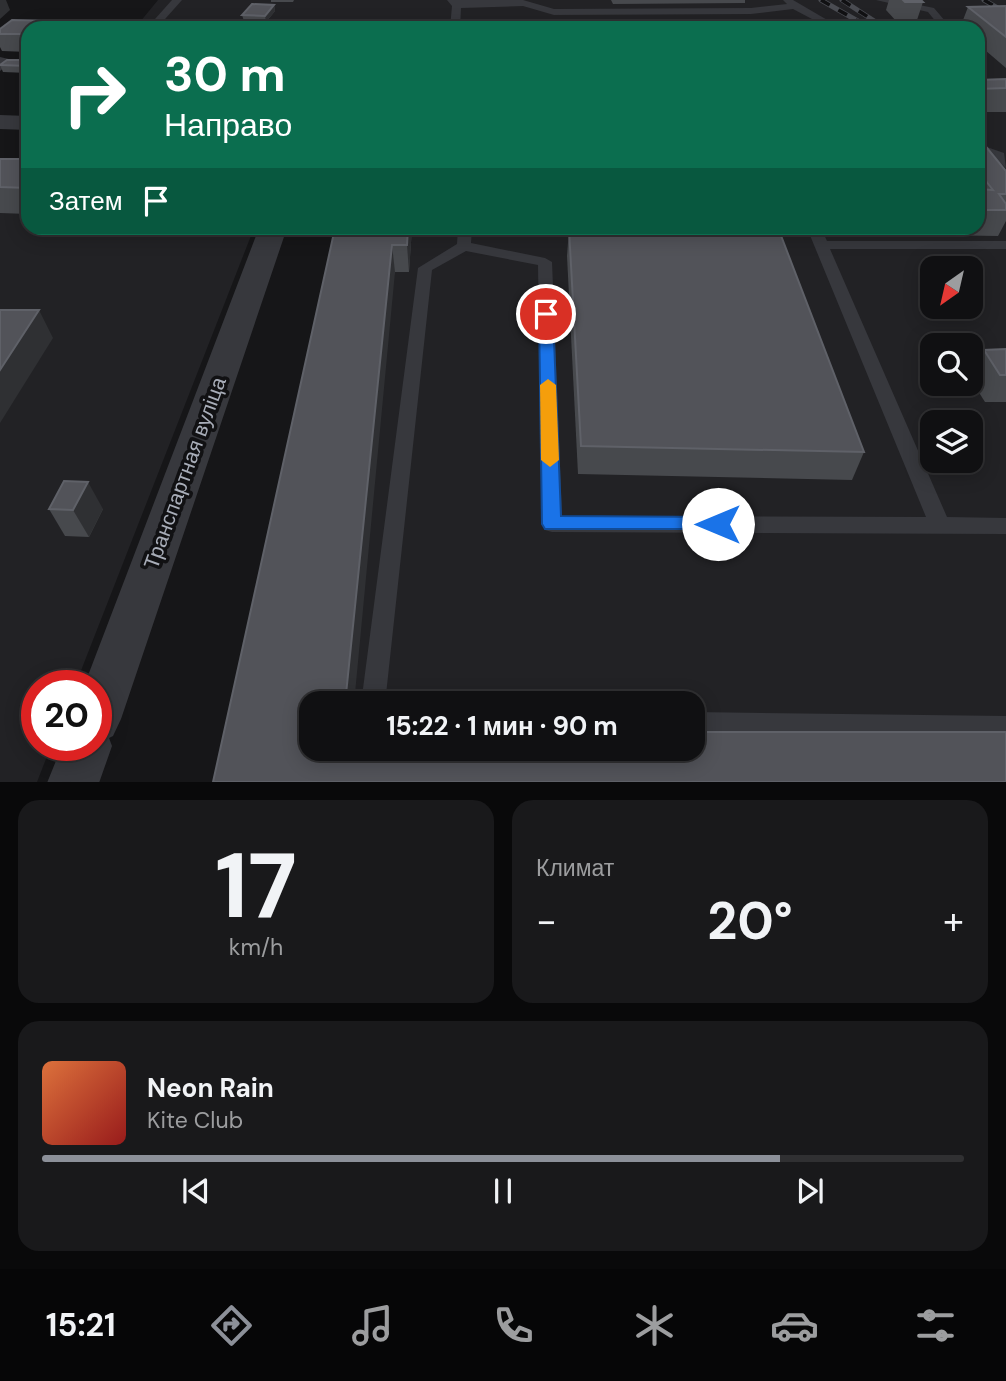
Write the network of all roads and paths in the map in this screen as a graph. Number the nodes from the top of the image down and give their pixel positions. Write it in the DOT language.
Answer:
graph roads {
  1 [pos="177,0"];
  2 [pos="584,0"];
  3 [pos="881,0"];
  4 [pos="454,3"];
  5 [pos="791,3"];
  6 [pos="587,12"];
  7 [pos="158,21"];
  8 [pos="455,21"];
  9 [pos="823,21"];
  10 [pos="940,21"];
  11 [pos="0,60"];
  12 [pos="0,68"];
  13 [pos="0,122"];
  14 [pos="21,123"];
  15 [pos="985,151"];
  16 [pos="21,162"];
  17 [pos="1006,164"];
  18 [pos="0,182"];
  19 [pos="270,235"];
  20 [pos="817,235"];
  21 [pos="465,237"];
  22 [pos="822,245"];
  23 [pos="1006,245"];
  24 [pos="940,525"];
  25 [pos="1006,526"];
  26 [pos="112,675"];
  27 [pos="375,691"];
  28 [pos="705,724"];
  29 [pos="1006,728"];
  30 [pos="82,761"];
  31 [pos="74,782"];
  1 -- 7 [label="lane"];
  2 -- 6 [label="lane"];
  3 -- 10 [label="lane"];
  4 -- 6 [label="lane"];
  4 -- 8 [label="lane"];
  5 -- 6 [label="lane"];
  5 -- 9 [label="lane"];
  11 -- 12 [label="lane"];
  13 -- 14 [label="street"];
  15 -- 17 [label="lane"];
  16 -- 18 [label="lane"];
  19 -- 26 [label="street, Транспартная вуліца"];
  20 -- 22 [label="lane"];
  21 -- 24 [label="lane"];
  21 -- 27 [label="lane"];
  22 -- 23 [label="lane"];
  22 -- 24 [label="lane"];
  24 -- 25 [label="lane"];
  28 -- 29 [label="lane"];
  30 -- 31 [label="street"];
}
